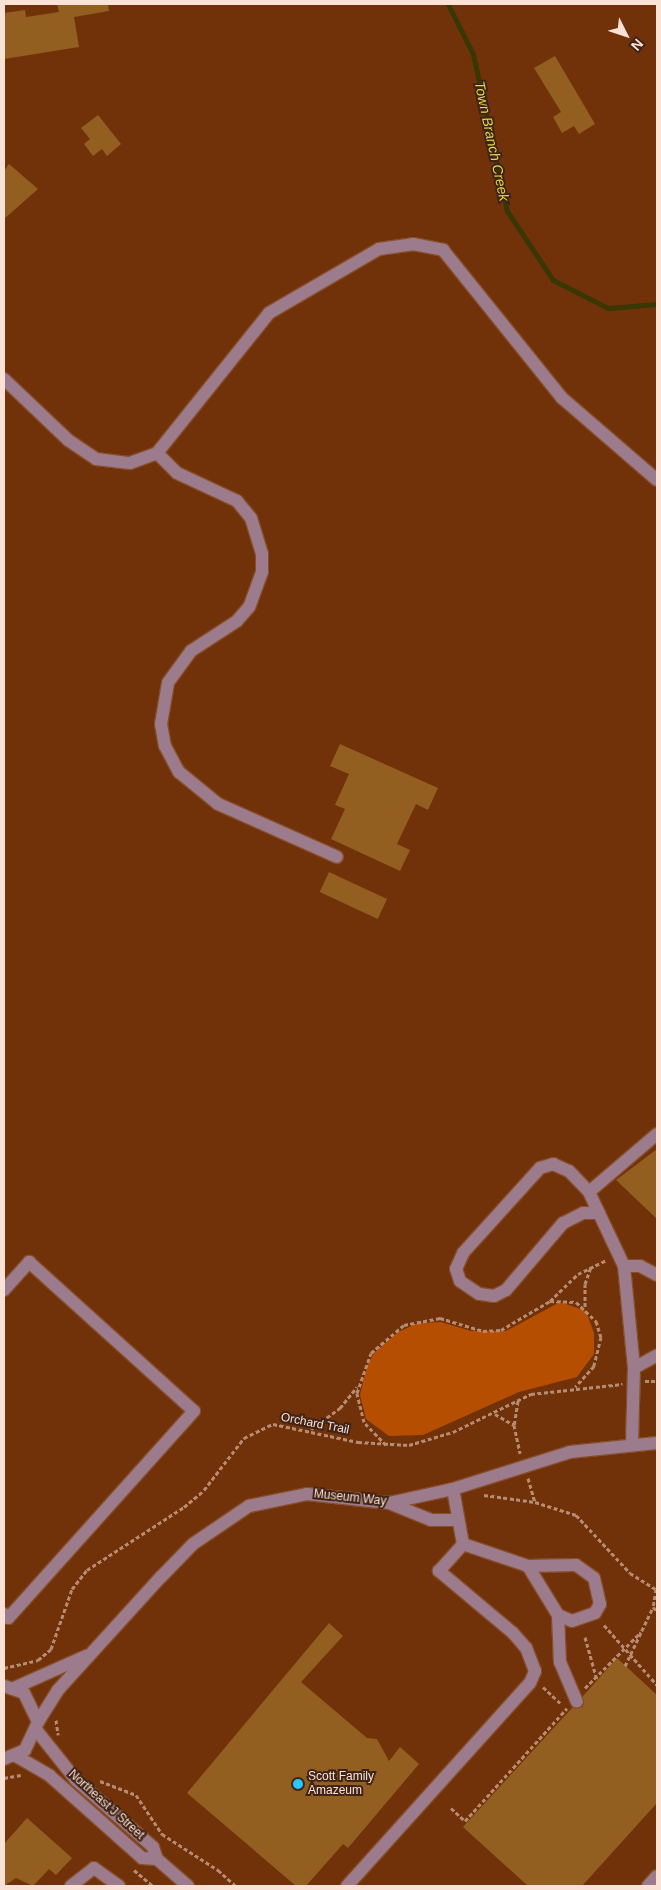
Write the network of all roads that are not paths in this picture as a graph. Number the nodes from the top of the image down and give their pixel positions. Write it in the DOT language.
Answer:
graph roads {
  1 [pos="4,378"];
  2 [pos="157,453"];
  3 [pos="657,480"];
  4 [pos="337,857"];
  5 [pos="657,1134"];
  6 [pos="589,1192"];
  7 [pos="599,1213"];
  8 [pos="622,1260"];
  9 [pos="657,1275"];
  10 [pos="4,1290"];
  11 [pos="657,1355"];
  12 [pos="634,1368"];
  13 [pos="632,1444"];
  14 [pos="657,1444"];
  15 [pos="453,1490"];
  16 [pos="389,1503"];
  17 [pos="457,1520"];
  18 [pos="463,1544"];
  19 [pos="528,1566"];
  20 [pos="4,1614"];
  21 [pos="558,1615"];
  22 [pos="90,1654"];
  23 [pos="9,1687"];
  24 [pos="573,1703"];
  25 [pos="37,1727"];
  26 [pos="10,1757"];
  27 [pos="157,1859"];
  28 [pos="657,1876"];
  29 [pos="71,1886"];
  30 [pos="119,1886"];
  31 [pos="188,1886"];
  32 [pos="346,1886"];
  33 [pos="648,1886"];
  1 -- 2 [label="street"];
  2 -- 3 [label="street"];
  2 -- 4 [label="street"];
  5 -- 6 [label="street"];
  6 -- 7 [label="street"];
  6 -- 7 [label="street"];
  7 -- 8 [label="street"];
  8 -- 9 [label="street"];
  8 -- 12 [label="street"];
  10 -- 20 [label="street"];
  11 -- 12 [label="street"];
  12 -- 13 [label="street"];
  13 -- 14 [label="street, Museum Way"];
  13 -- 15 [label="street, Museum Way"];
  15 -- 16 [label="street, Museum Way"];
  15 -- 17 [label="street"];
  16 -- 17 [label="street"];
  16 -- 22 [label="street, Museum Way"];
  17 -- 18 [label="street"];
  18 -- 19 [label="street"];
  18 -- 32 [label="street"];
  19 -- 21 [label="street"];
  19 -- 21 [label="street"];
  21 -- 24 [label="street"];
  22 -- 23 [label="street, Museum Way"];
  22 -- 25 [label="street"];
  23 -- 25 [label="street, Northeast J Street"];
  25 -- 26 [label="street"];
  25 -- 27 [label="street, Northeast J Street"];
  26 -- 27 [label="street, Northeast J Street"];
  27 -- 31 [label="street, Northeast J Street"];
  28 -- 33 [label="street"];
  29 -- 30 [label="street"];
}
